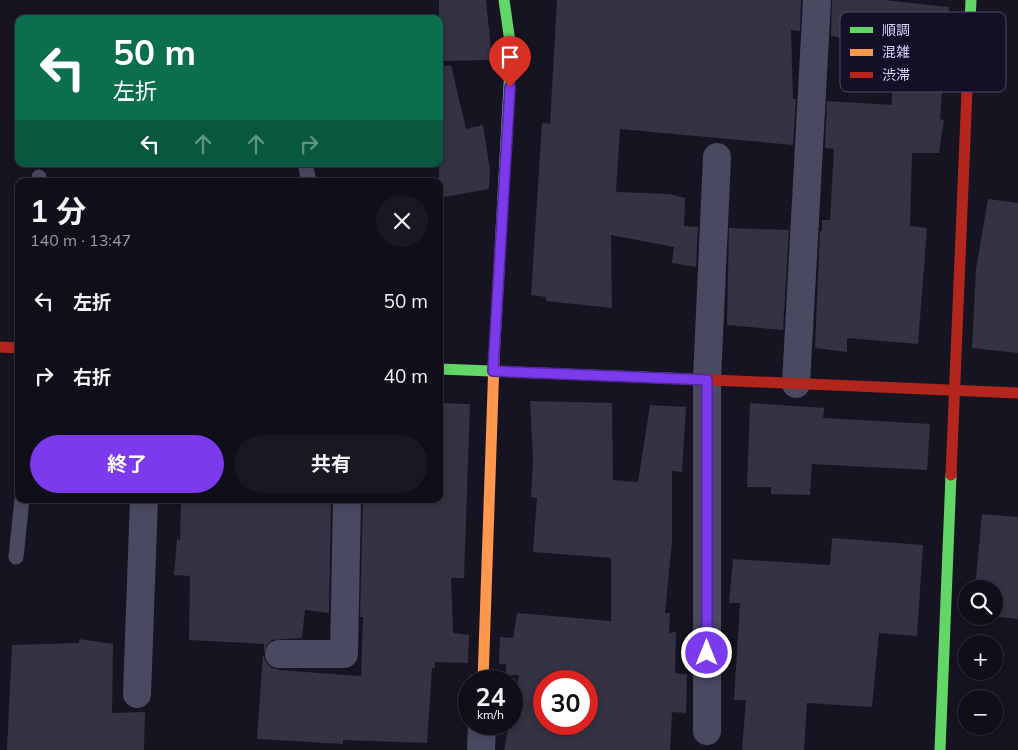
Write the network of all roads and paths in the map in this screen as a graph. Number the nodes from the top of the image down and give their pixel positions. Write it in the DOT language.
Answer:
graph roads {
  1 [pos="504,0"];
  2 [pos="817,0"];
  3 [pos="967,92"];
  4 [pos="717,157"];
  5 [pos="0,347"];
  6 [pos="15,348"];
  7 [pos="443,368"];
  8 [pos="493,371"];
  9 [pos="707,380"];
  10 [pos="796,384"];
  11 [pos="955,391"];
  12 [pos="1018,394"];
  13 [pos="22,503"];
  14 [pos="144,503"];
  15 [pos="347,503"];
  16 [pos="16,557"];
  17 [pos="279,654"];
  18 [pos="483,670"];
  19 [pos="137,694"];
  20 [pos="707,731"];
  21 [pos="482,735"];
  22 [pos="481,750"];
  23 [pos="940,750"];
  1 -- 8 [label="street"];
  2 -- 10 [label="street"];
  3 -- 11 [label="street"];
  4 -- 9 [label="street"];
  5 -- 6 [label="street"];
  7 -- 8 [label="street"];
  8 -- 9 [label="street"];
  8 -- 18 [label="street"];
  9 -- 10 [label="street"];
  9 -- 20 [label="street"];
  10 -- 11 [label="street"];
  11 -- 12 [label="street"];
  11 -- 23 [label="street"];
  13 -- 16 [label="lane"];
  14 -- 19 [label="street"];
  15 -- 17 [label="street"];
  21 -- 22 [label="street"];
}
